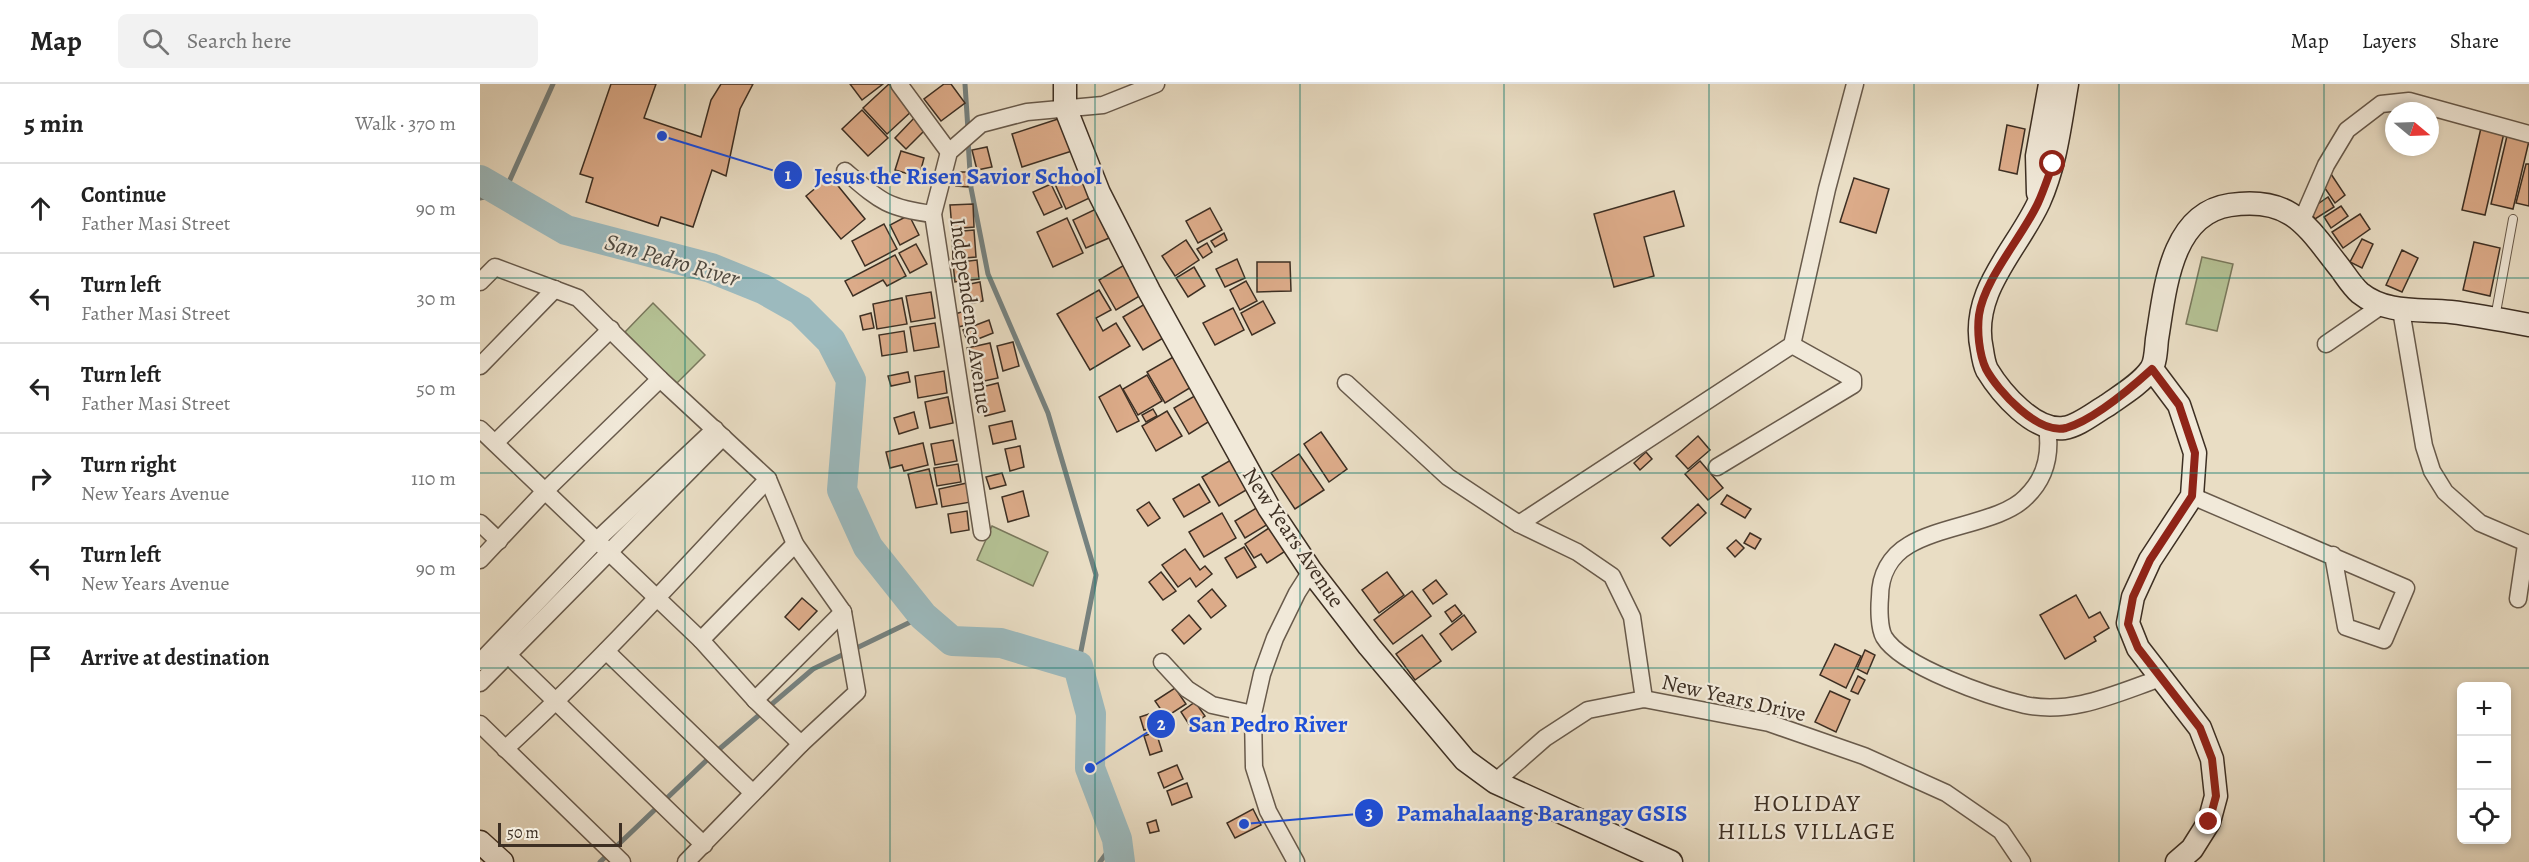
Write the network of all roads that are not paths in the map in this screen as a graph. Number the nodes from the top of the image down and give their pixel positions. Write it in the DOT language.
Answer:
graph roads {
  1 [pos="899,84"];
  2 [pos="1065,84"];
  3 [pos="1156,84"];
  4 [pos="1855,84"];
  5 [pos="2050,84"];
  6 [pos="2067,84"];
  7 [pos="1065,107"];
  8 [pos="2529,134"];
  9 [pos="951,150"];
  10 [pos="845,171"];
  11 [pos="2038,203"];
  12 [pos="933,214"];
  13 [pos="2513,219"];
  14 [pos="2302,220"];
  15 [pos="480,282"];
  16 [pos="555,289"];
  17 [pos="2391,308"];
  18 [pos="2495,319"];
  19 [pos="2529,325"];
  20 [pos="611,329"];
  21 [pos="2326,344"];
  22 [pos="1792,345"];
  23 [pos="480,366"];
  24 [pos="2152,369"];
  25 [pos="660,379"];
  26 [pos="1346,383"];
  27 [pos="2047,427"];
  28 [pos="480,429"];
  29 [pos="719,433"];
  30 [pos="495,443"];
  31 [pos="1717,467"];
  32 [pos="768,479"];
  33 [pos="544,491"];
  34 [pos="2192,496"];
  35 [pos="480,523"];
  36 [pos="1519,524"];
  37 [pos="982,532"];
  38 [pos="499,541"];
  39 [pos="795,544"];
  40 [pos="2528,544"];
  41 [pos="602,546"];
  42 [pos="2333,555"];
  43 [pos="480,560"];
  44 [pos="1311,571"];
  45 [pos="2518,598"];
  46 [pos="656,599"];
  47 [pos="843,612"];
  48 [pos="700,640"];
  49 [pos="606,651"];
  50 [pos="508,655"];
  51 [pos="480,662"];
  52 [pos="1162,662"];
  53 [pos="2161,678"];
  54 [pos="480,682"];
  55 [pos="1644,699"];
  56 [pos="755,700"];
  57 [pos="557,702"];
  58 [pos="1252,714"];
  59 [pos="480,724"];
  60 [pos="801,744"];
  61 [pos="505,749"];
  62 [pos="1495,782"];
  63 [pos="753,794"];
  64 [pos="480,842"];
  65 [pos="704,845"];
  66 [pos="502,862"];
  67 [pos="622,862"];
  68 [pos="686,862"];
  69 [pos="1296,862"];
  70 [pos="1671,862"];
  71 [pos="2022,862"];
  72 [pos="2177,862"];
  1 -- 9 [label="street"];
  2 -- 7 [label="street, New Years Avenue"];
  3 -- 7 [label="street"];
  4 -- 22 [label="street"];
  5 -- 11 [label="street"];
  6 -- 11 [label="street"];
  7 -- 9 [label="street"];
  7 -- 44 [label="street, New Years Avenue"];
  8 -- 14 [label="street"];
  9 -- 12 [label="street, Independence Avenue"];
  10 -- 12 [label="street"];
  11 -- 27 [label="street"];
  12 -- 37 [label="street, Independence Avenue"];
  13 -- 18 [label="lane"];
  14 -- 17 [label="street"];
  14 -- 24 [label="street"];
  15 -- 16 [label="street"];
  16 -- 20 [label="street"];
  16 -- 23 [label="street"];
  17 -- 18 [label="street"];
  17 -- 21 [label="street"];
  17 -- 40 [label="street"];
  18 -- 19 [label="street"];
  20 -- 25 [label="street"];
  20 -- 30 [label="street"];
  22 -- 31 [label="street"];
  22 -- 36 [label="street"];
  24 -- 27 [label="street"];
  24 -- 34 [label="street"];
  25 -- 29 [label="street"];
  25 -- 33 [label="street"];
  26 -- 36 [label="street"];
  27 -- 53 [label="street"];
  28 -- 30 [label="street"];
  29 -- 32 [label="street"];
  29 -- 41 [label="street"];
  30 -- 33 [label="street"];
  32 -- 39 [label="street"];
  32 -- 46 [label="street"];
  33 -- 38 [label="street"];
  33 -- 41 [label="street"];
  34 -- 42 [label="street"];
  34 -- 53 [label="street"];
  35 -- 38 [label="street"];
  36 -- 55 [label="street"];
  38 -- 43 [label="street"];
  39 -- 47 [label="street"];
  39 -- 48 [label="street"];
  40 -- 45 [label="street"];
  41 -- 46 [label="street"];
  41 -- 50 [label="street"];
  41 -- 51 [label="street"];
  42 -- 42 [label="street"];
  44 -- 58 [label="street"];
  44 -- 62 [label="street, New Years Avenue"];
  46 -- 48 [label="street"];
  46 -- 49 [label="street"];
  47 -- 56 [label="street"];
  47 -- 60 [label="street"];
  48 -- 56 [label="street"];
  49 -- 57 [label="street"];
  49 -- 63 [label="street"];
  50 -- 54 [label="street"];
  50 -- 57 [label="street"];
  52 -- 58 [label="street"];
  53 -- 72 [label="street"];
  55 -- 62 [label="street, New Years Drive"];
  55 -- 71 [label="street, New Years Drive"];
  56 -- 60 [label="street"];
  57 -- 61 [label="street"];
  57 -- 65 [label="street"];
  58 -- 69 [label="street"];
  59 -- 61 [label="street"];
  60 -- 63 [label="street"];
  61 -- 67 [label="street"];
  62 -- 70 [label="street, New Years Avenue"];
  63 -- 65 [label="street"];
  64 -- 66 [label="street"];
  65 -- 68 [label="street"];
}
